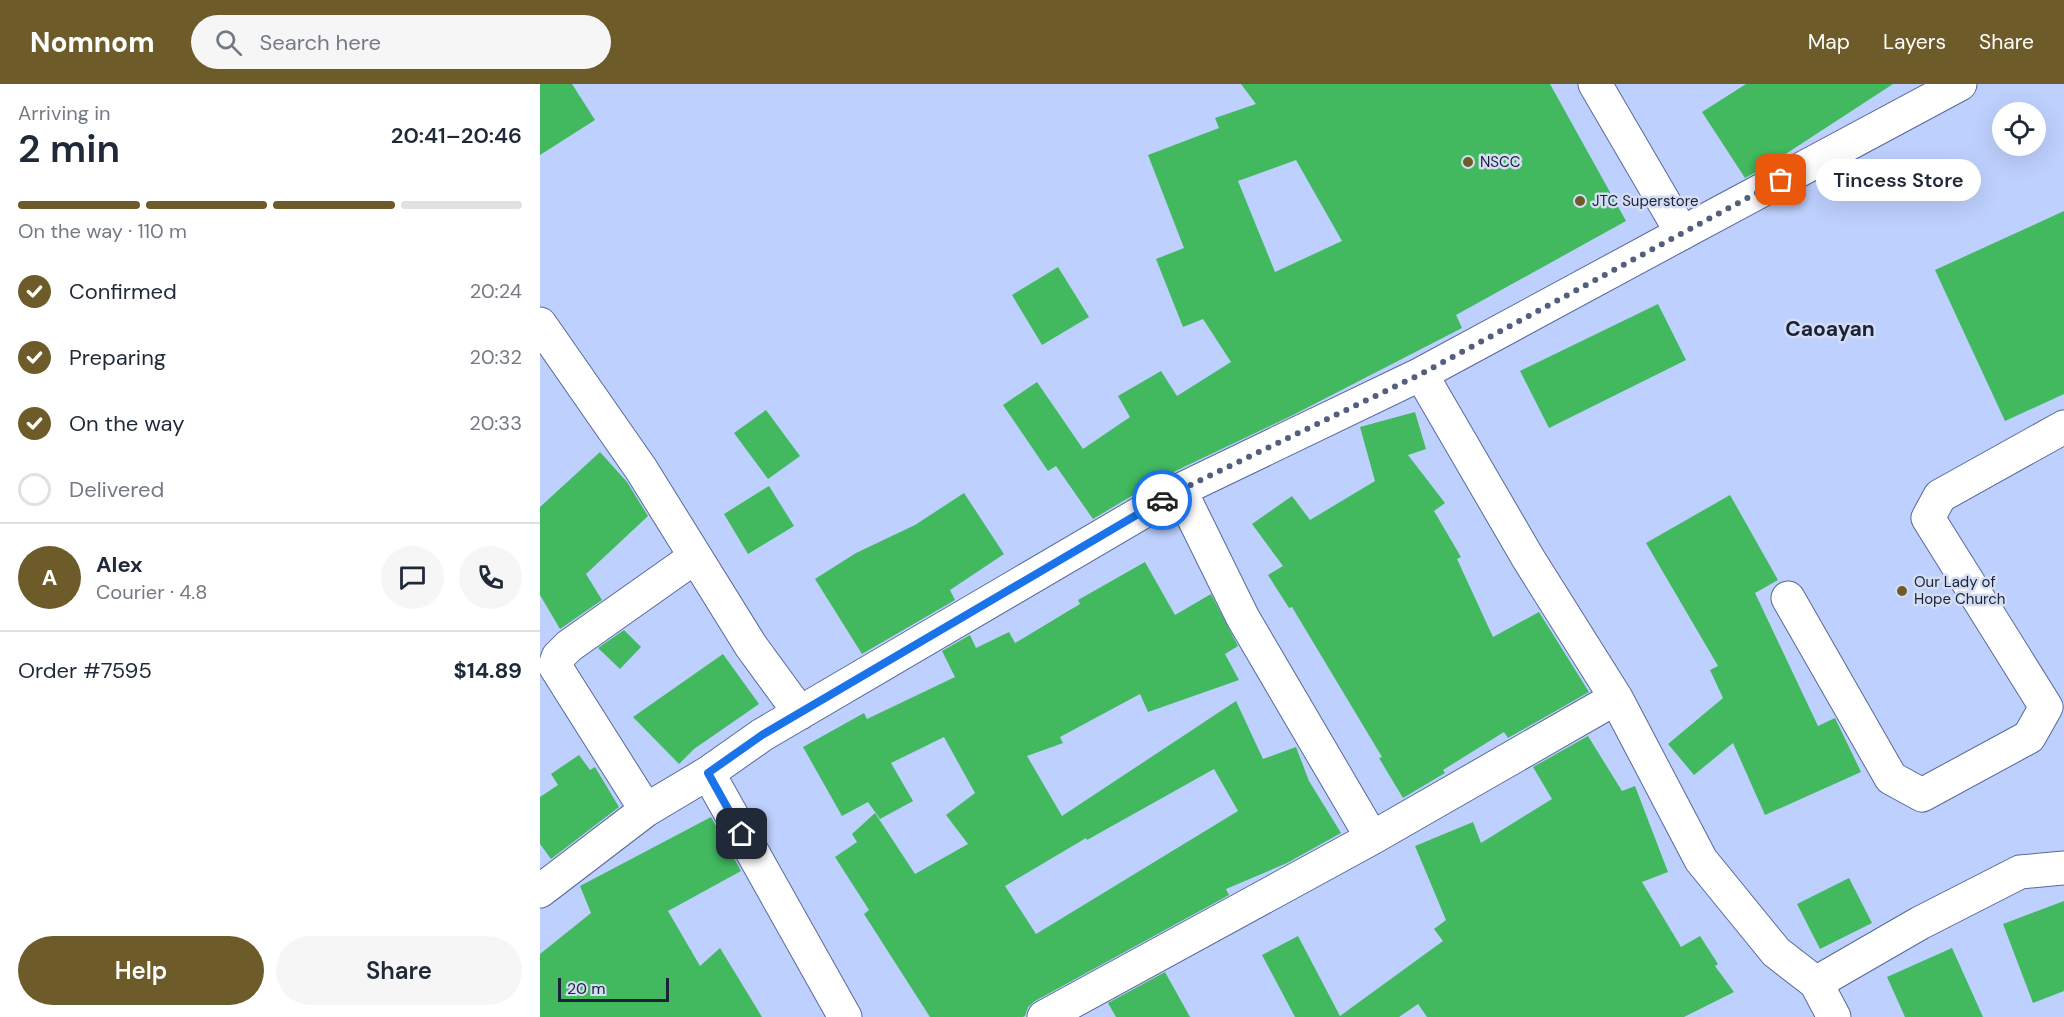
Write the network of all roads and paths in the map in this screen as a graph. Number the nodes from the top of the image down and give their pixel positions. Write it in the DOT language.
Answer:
graph roads {
  1 [pos="1595,84"];
  2 [pos="1960,84"];
  3 [pos="1682,233"];
  4 [pos="540,324"];
  5 [pos="1421,374"];
  6 [pos="2064,428"];
  7 [pos="1180,490"];
  8 [pos="695,556"];
  9 [pos="1788,598"];
  10 [pos="1616,698"];
  11 [pos="800,713"];
  12 [pos="708,773"];
  13 [pos="646,810"];
  14 [pos="1372,838"];
  15 [pos="2064,868"];
  16 [pos="540,891"];
  17 [pos="1816,983"];
  18 [pos="845,1017"];
  19 [pos="1044,1017"];
  20 [pos="1834,1017"];
  1 -- 3 [label="street"];
  2 -- 3 [label="street"];
  3 -- 5 [label="street"];
  4 -- 8 [label="street"];
  5 -- 7 [label="street"];
  5 -- 10 [label="street"];
  6 -- 9 [label="street"];
  7 -- 11 [label="street"];
  7 -- 14 [label="street"];
  8 -- 11 [label="street"];
  8 -- 13 [label="street"];
  10 -- 14 [label="street"];
  10 -- 17 [label="street"];
  11 -- 12 [label="street"];
  12 -- 13 [label="street"];
  12 -- 18 [label="street"];
  13 -- 16 [label="street"];
  14 -- 19 [label="street"];
  15 -- 17 [label="street"];
  17 -- 20 [label="street"];
}
